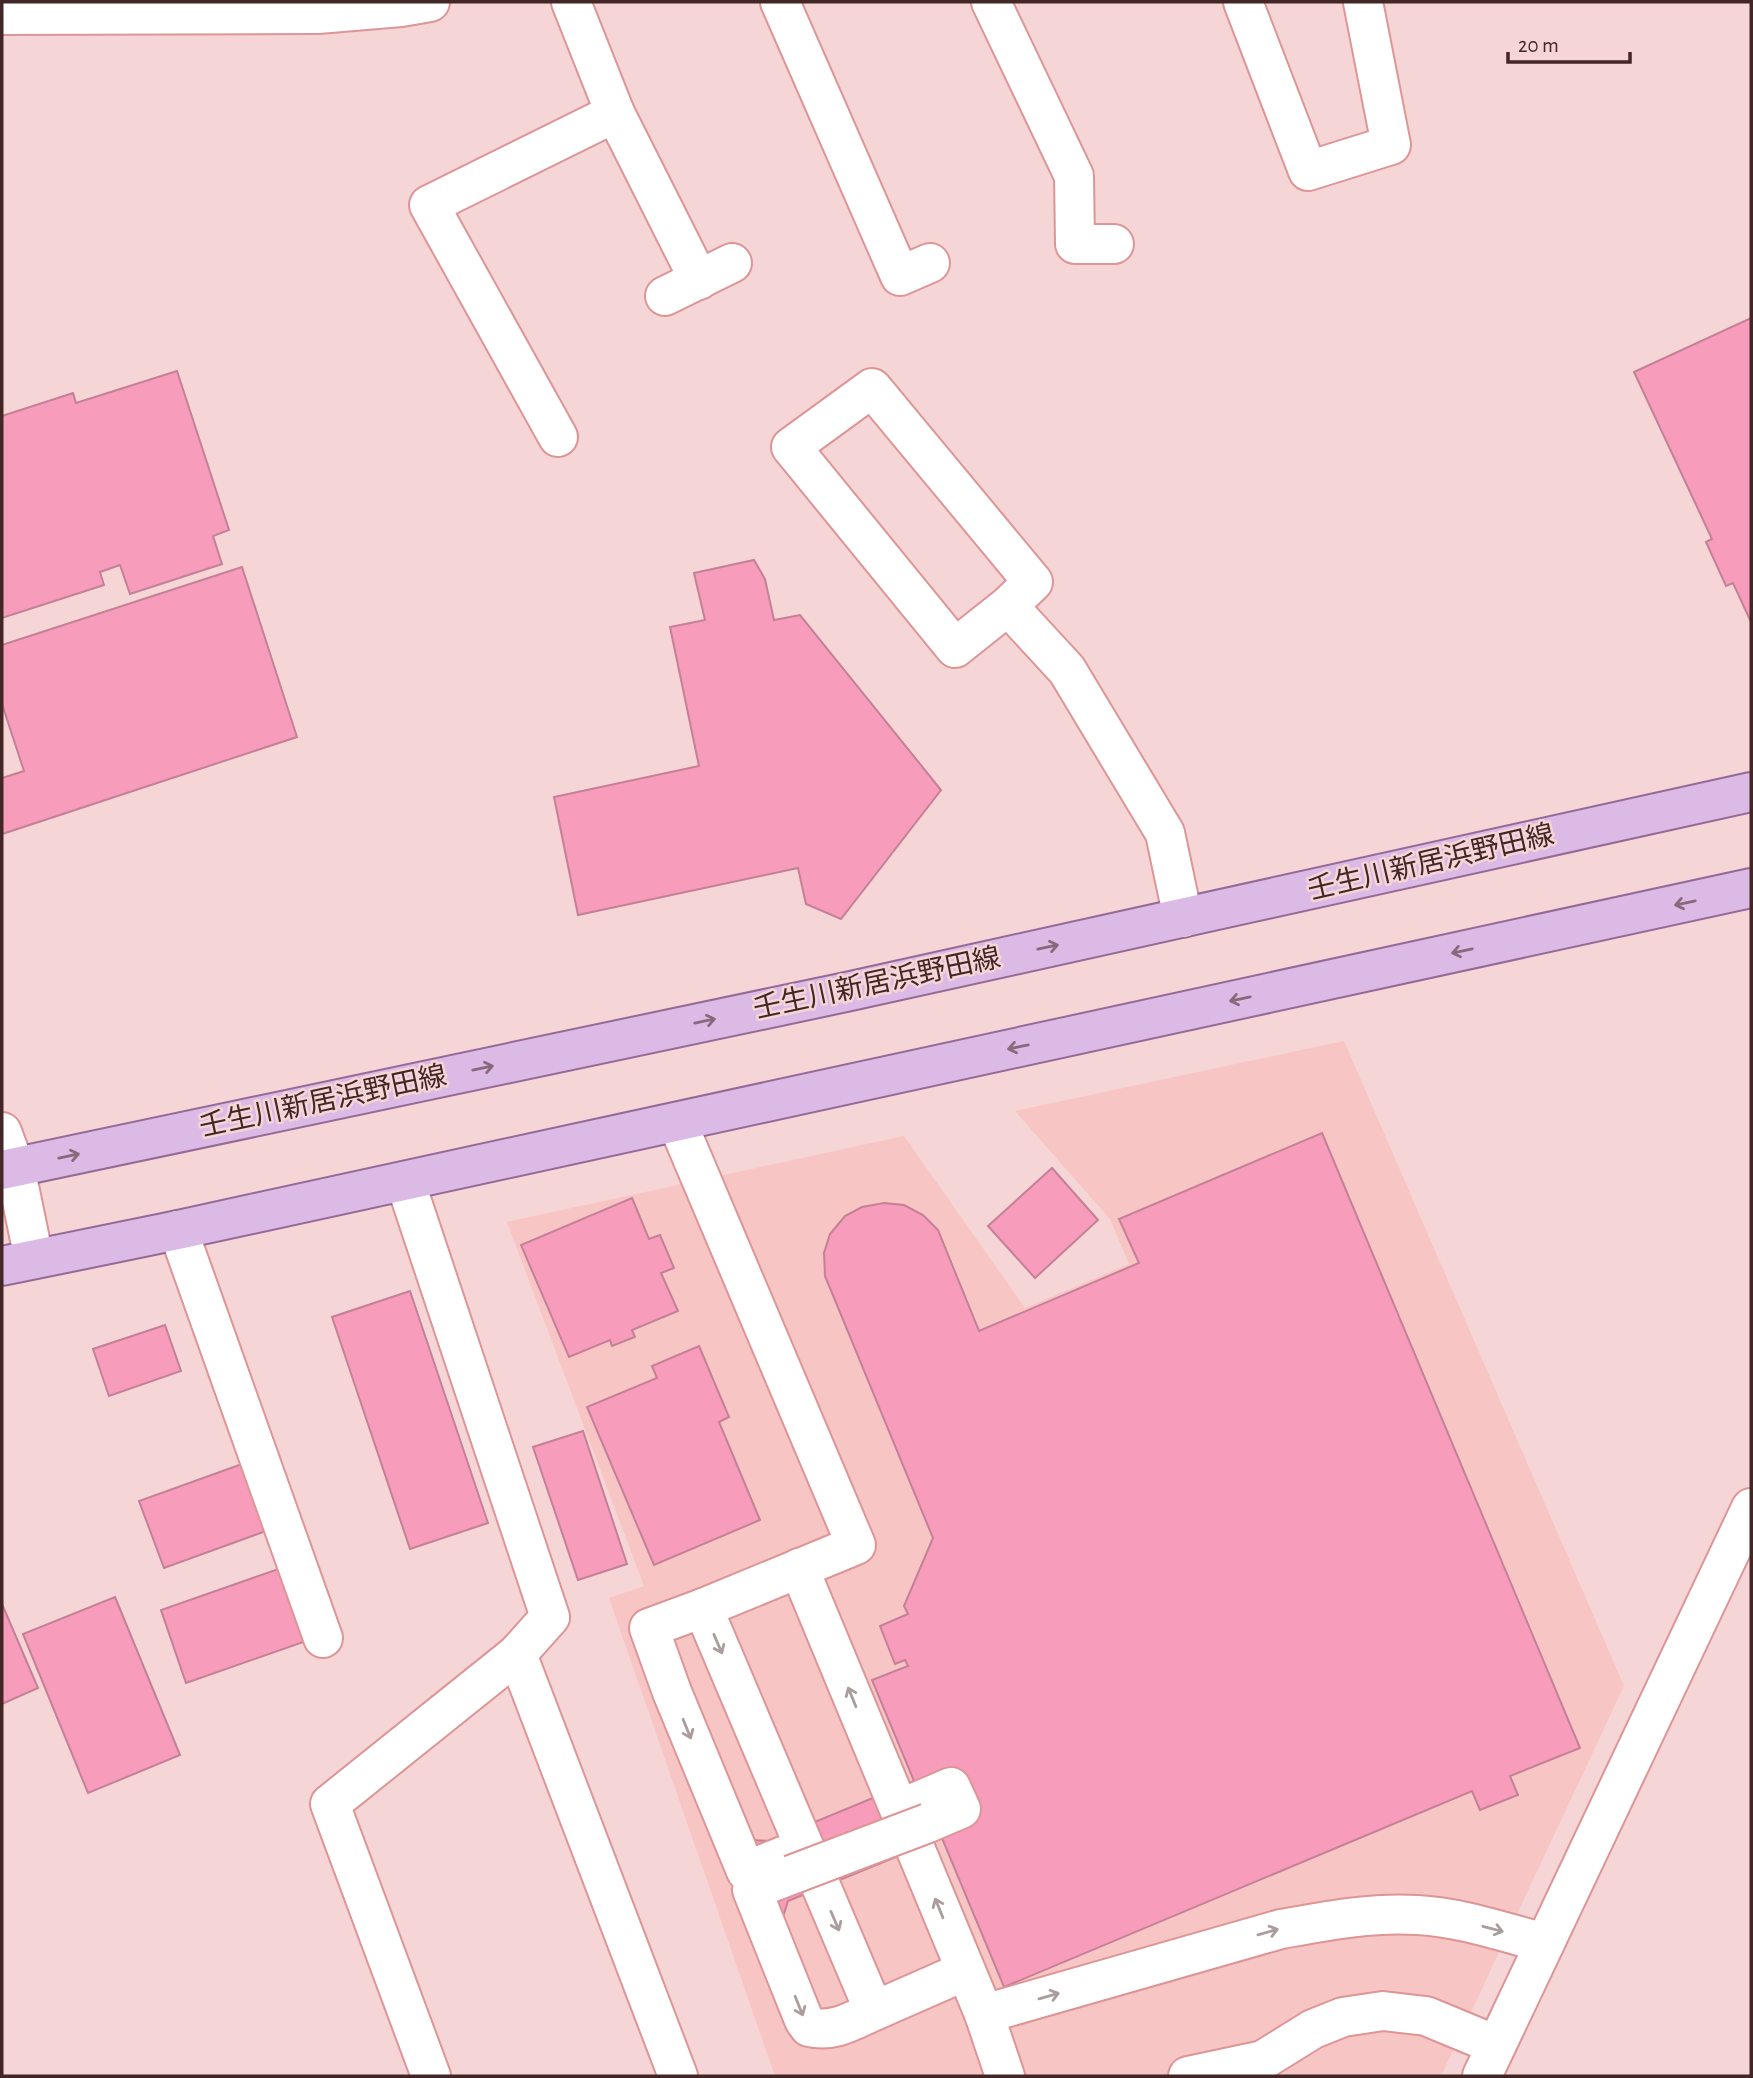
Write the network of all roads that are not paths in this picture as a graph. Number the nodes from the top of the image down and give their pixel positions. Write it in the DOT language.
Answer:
graph roads {
  1 [pos="430,2"];
  2 [pos="571,2"];
  3 [pos="780,2"];
  4 [pos="991,2"];
  5 [pos="1243,2"];
  6 [pos="1363,2"];
  7 [pos="317,8"];
  8 [pos="2,15"];
  9 [pos="615,113"];
  10 [pos="1114,244"];
  11 [pos="930,263"];
  12 [pos="665,296"];
  13 [pos="558,437"];
  14 [pos="1008,606"];
  15 [pos="1751,792"];
  16 [pos="1751,888"];
  17 [pos="1183,918"];
  18 [pos="677,1122"];
  19 [pos="6,1156"];
  20 [pos="405,1181"];
  21 [pos="178,1230"];
  22 [pos="18,1263"];
  23 [pos="1751,1508"];
  24 [pos="799,1568"];
  25 [pos="1738,1568"];
  26 [pos="704,1608"];
  27 [pos="323,1639"];
  28 [pos="517,1654"];
  29 [pos="922,1812"];
  30 [pos="787,1866"];
  31 [pos="1545,1943"];
  32 [pos="965,1971"];
  33 [pos="874,2011"];
  34 [pos="984,2014"];
  35 [pos="1489,2061"];
  36 [pos="431,2076"];
  37 [pos="678,2076"];
  38 [pos="1005,2076"];
  39 [pos="1188,2076"];
  1 -- 7 [label="street"];
  2 -- 9 [label="street"];
  3 -- 11 [label="street"];
  4 -- 10 [label="street"];
  5 -- 6 [label="street"];
  7 -- 8 [label="street"];
  9 -- 12 [label="street"];
  9 -- 13 [label="street"];
  14 -- 14 [label="street"];
  14 -- 17 [label="street"];
  15 -- 17 [label="main road, 壬生川新居浜野田線"];
  16 -- 18 [label="main road, one-way"];
  19 -- 17 [label="main road, 壬生川新居浜野田線, one-way"];
  18 -- 20 [label="main road"];
  18 -- 24 [label="street"];
  19 -- 22 [label="street"];
  20 -- 21 [label="main road"];
  20 -- 28 [label="street"];
  21 -- 22 [label="main road"];
  21 -- 27 [label="street"];
  23 -- 25 [label="street"];
  24 -- 26 [label="street"];
  32 -- 24 [label="street, one-way"];
  25 -- 31 [label="street"];
  26 -- 30 [label="street, one-way"];
  26 -- 33 [label="street, one-way"];
  28 -- 36 [label="street"];
  28 -- 37 [label="street"];
  29 -- 30 [label="street"];
  30 -- 33 [label="street, one-way"];
  34 -- 31 [label="street, one-way"];
  31 -- 35 [label="street"];
  32 -- 33 [label="street"];
  32 -- 34 [label="street"];
  34 -- 38 [label="street"];
  35 -- 39 [label="street"];
}
